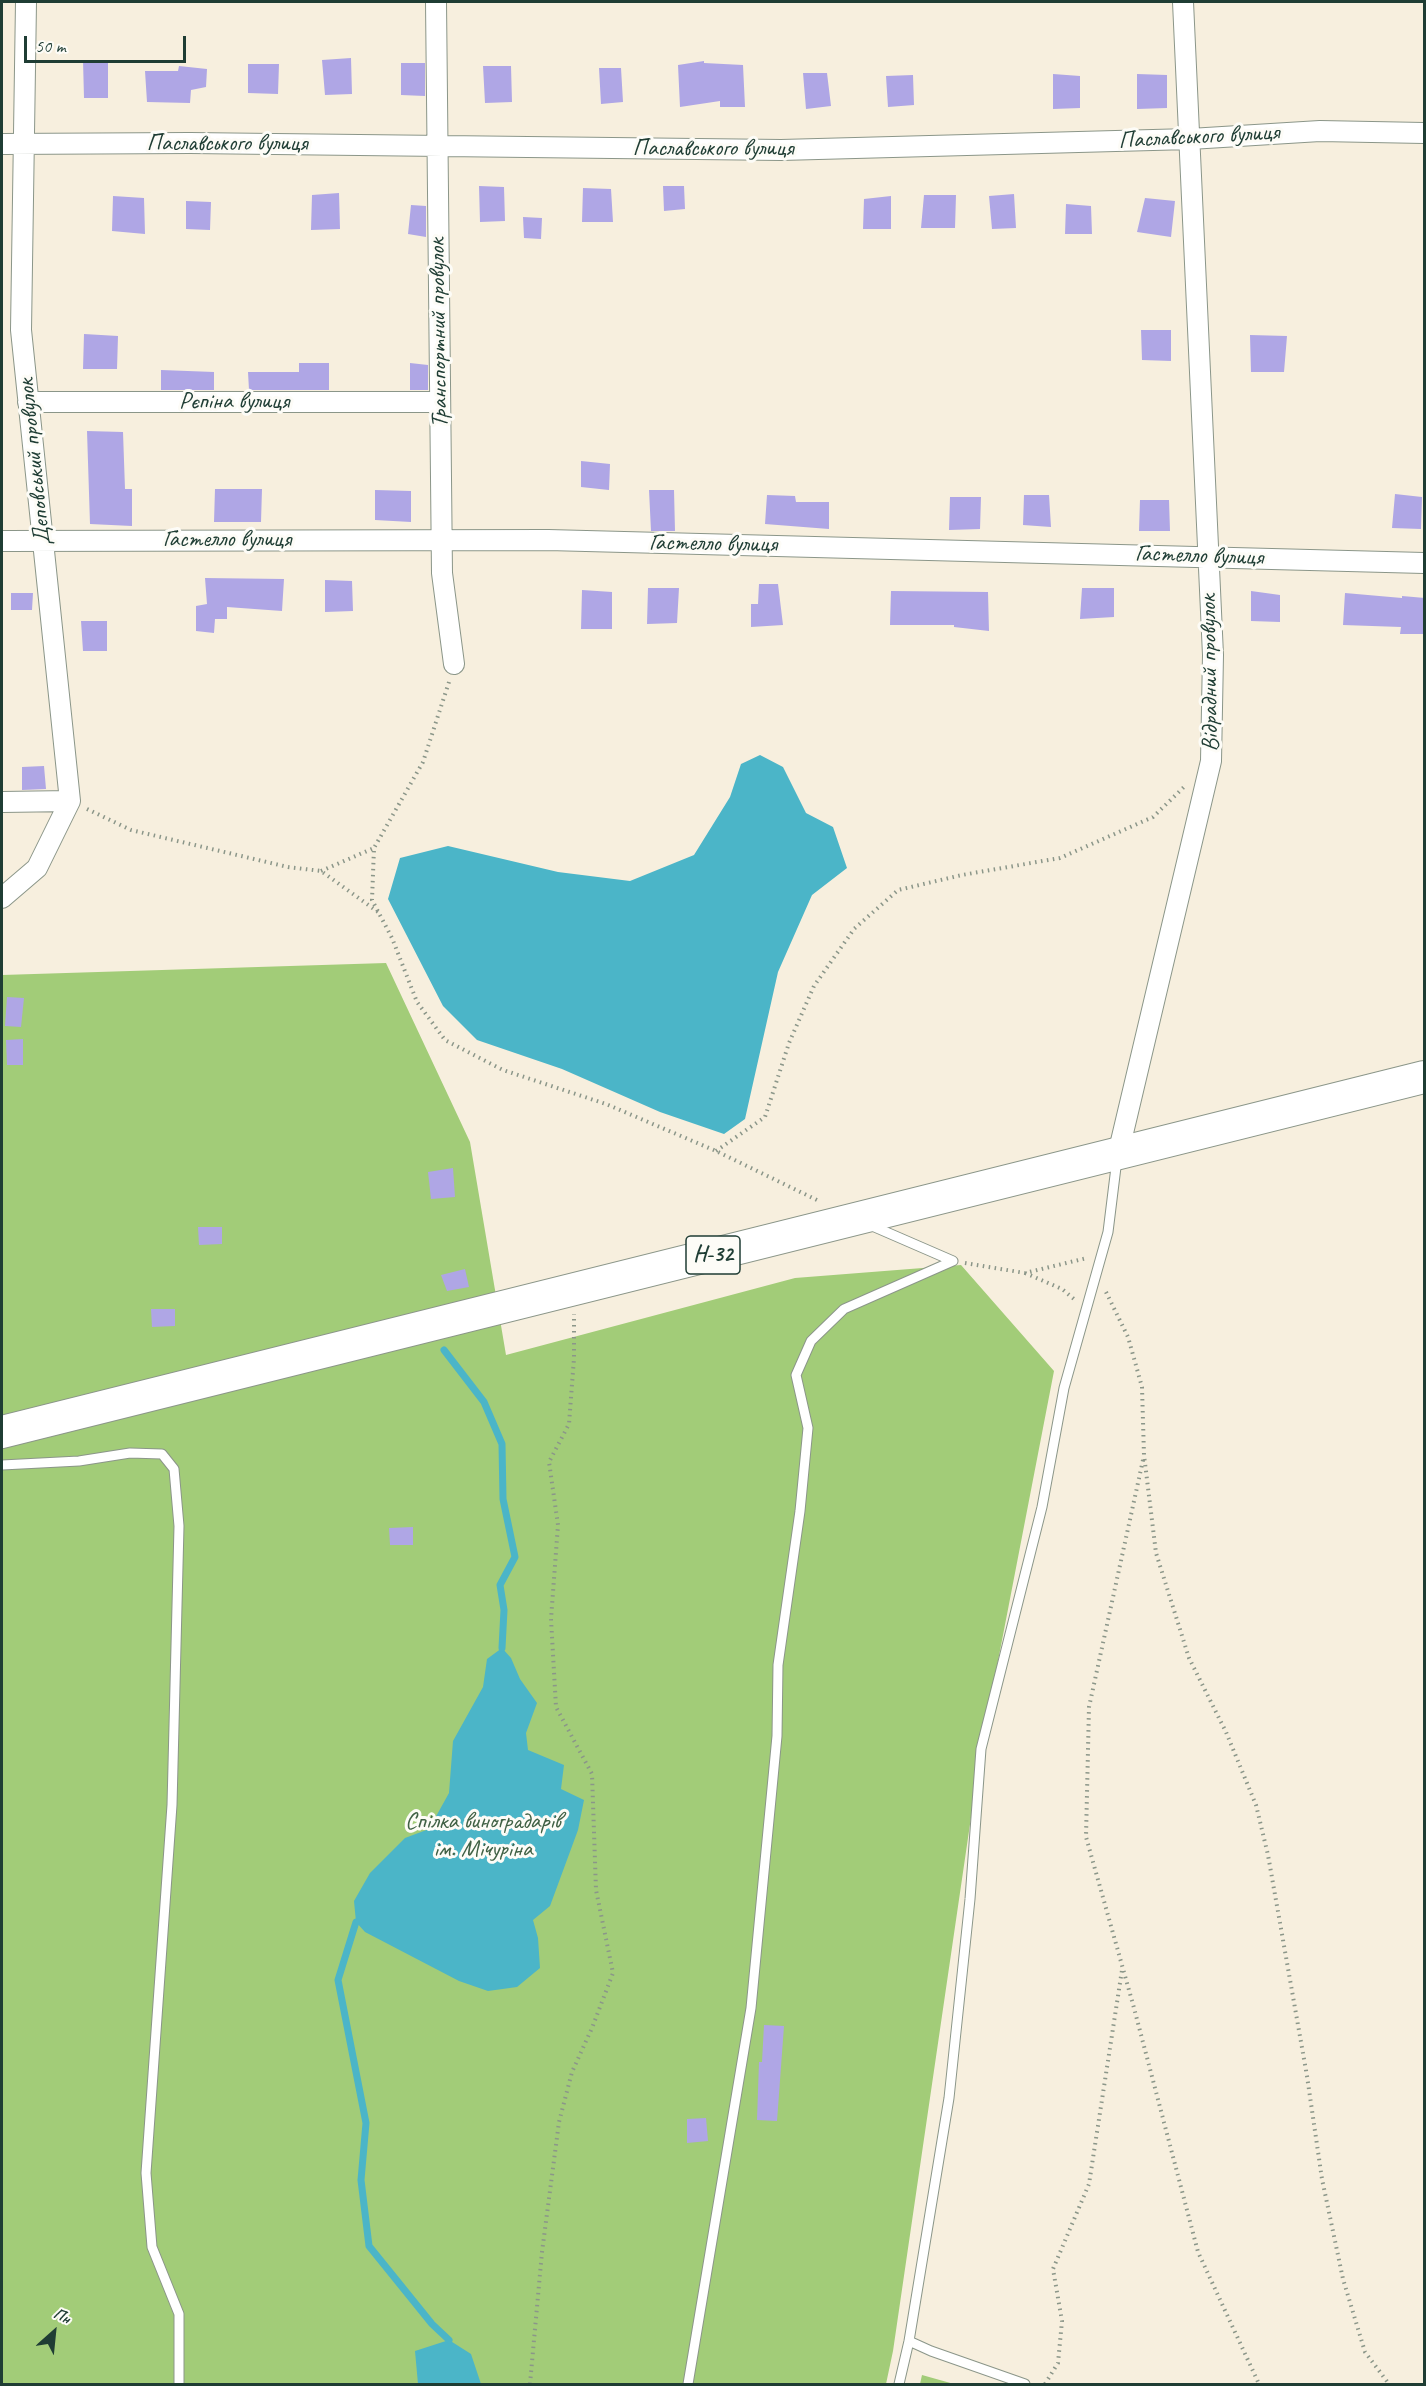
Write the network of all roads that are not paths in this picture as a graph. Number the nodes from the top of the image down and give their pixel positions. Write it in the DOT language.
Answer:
graph roads {
  1 [pos="26,2"];
  2 [pos="436,2"];
  3 [pos="1183,2"];
  4 [pos="1425,133"];
  5 [pos="1190,139"];
  6 [pos="2,144"];
  7 [pos="25,144"];
  8 [pos="437,146"];
  9 [pos="28,402"];
  10 [pos="440,402"];
  11 [pos="43,540"];
  12 [pos="441,540"];
  13 [pos="2,541"];
  14 [pos="1208,556"];
  15 [pos="1425,563"];
  16 [pos="454,664"];
  17 [pos="70,801"];
  18 [pos="2,802"];
  19 [pos="2,898"];
  20 [pos="1425,1077"];
  21 [pos="1118,1154"];
  22 [pos="856,1219"];
  23 [pos="2,1432"];
  24 [pos="2,1465"];
  25 [pos="909,2341"];
  26 [pos="179,2385"];
  27 [pos="688,2385"];
  28 [pos="898,2385"];
  29 [pos="1025,2385"];
  1 -- 7 [label="street, Деповський провулок"];
  2 -- 8 [label="street, Транспортний провулок"];
  3 -- 5 [label="street, Відрадний провулок"];
  4 -- 5 [label="street, Паславського вулиця"];
  5 -- 8 [label="street, Паславського вулиця"];
  5 -- 14 [label="street, Відрадний провулок"];
  6 -- 7 [label="street, Паславського вулиця"];
  7 -- 8 [label="street, Паславського вулиця"];
  7 -- 9 [label="street, Деповський провулок"];
  8 -- 10 [label="street, Транспортний провулок"];
  9 -- 10 [label="street, Рєпіна вулиця"];
  9 -- 11 [label="street, Деповський провулок"];
  10 -- 12 [label="street, Транспортний провулок"];
  11 -- 12 [label="street, Гастелло вулиця"];
  11 -- 13 [label="street, Гастелло вулиця"];
  11 -- 17 [label="street, Деповський провулок"];
  12 -- 14 [label="street, Гастелло вулиця"];
  12 -- 16 [label="street, Транспортний провулок"];
  14 -- 15 [label="street, Гастелло вулиця"];
  14 -- 21 [label="street, Відрадний провулок"];
  17 -- 18 [label="street"];
  17 -- 19 [label="street"];
  20 -- 21 [label="main road, Н-32"];
  21 -- 22 [label="main road, Н-32"];
  21 -- 25 [label="lane"];
  22 -- 23 [label="main road, Н-32"];
  22 -- 27 [label="lane"];
  24 -- 26 [label="lane"];
  25 -- 28 [label="lane"];
  25 -- 29 [label="lane"];
}
